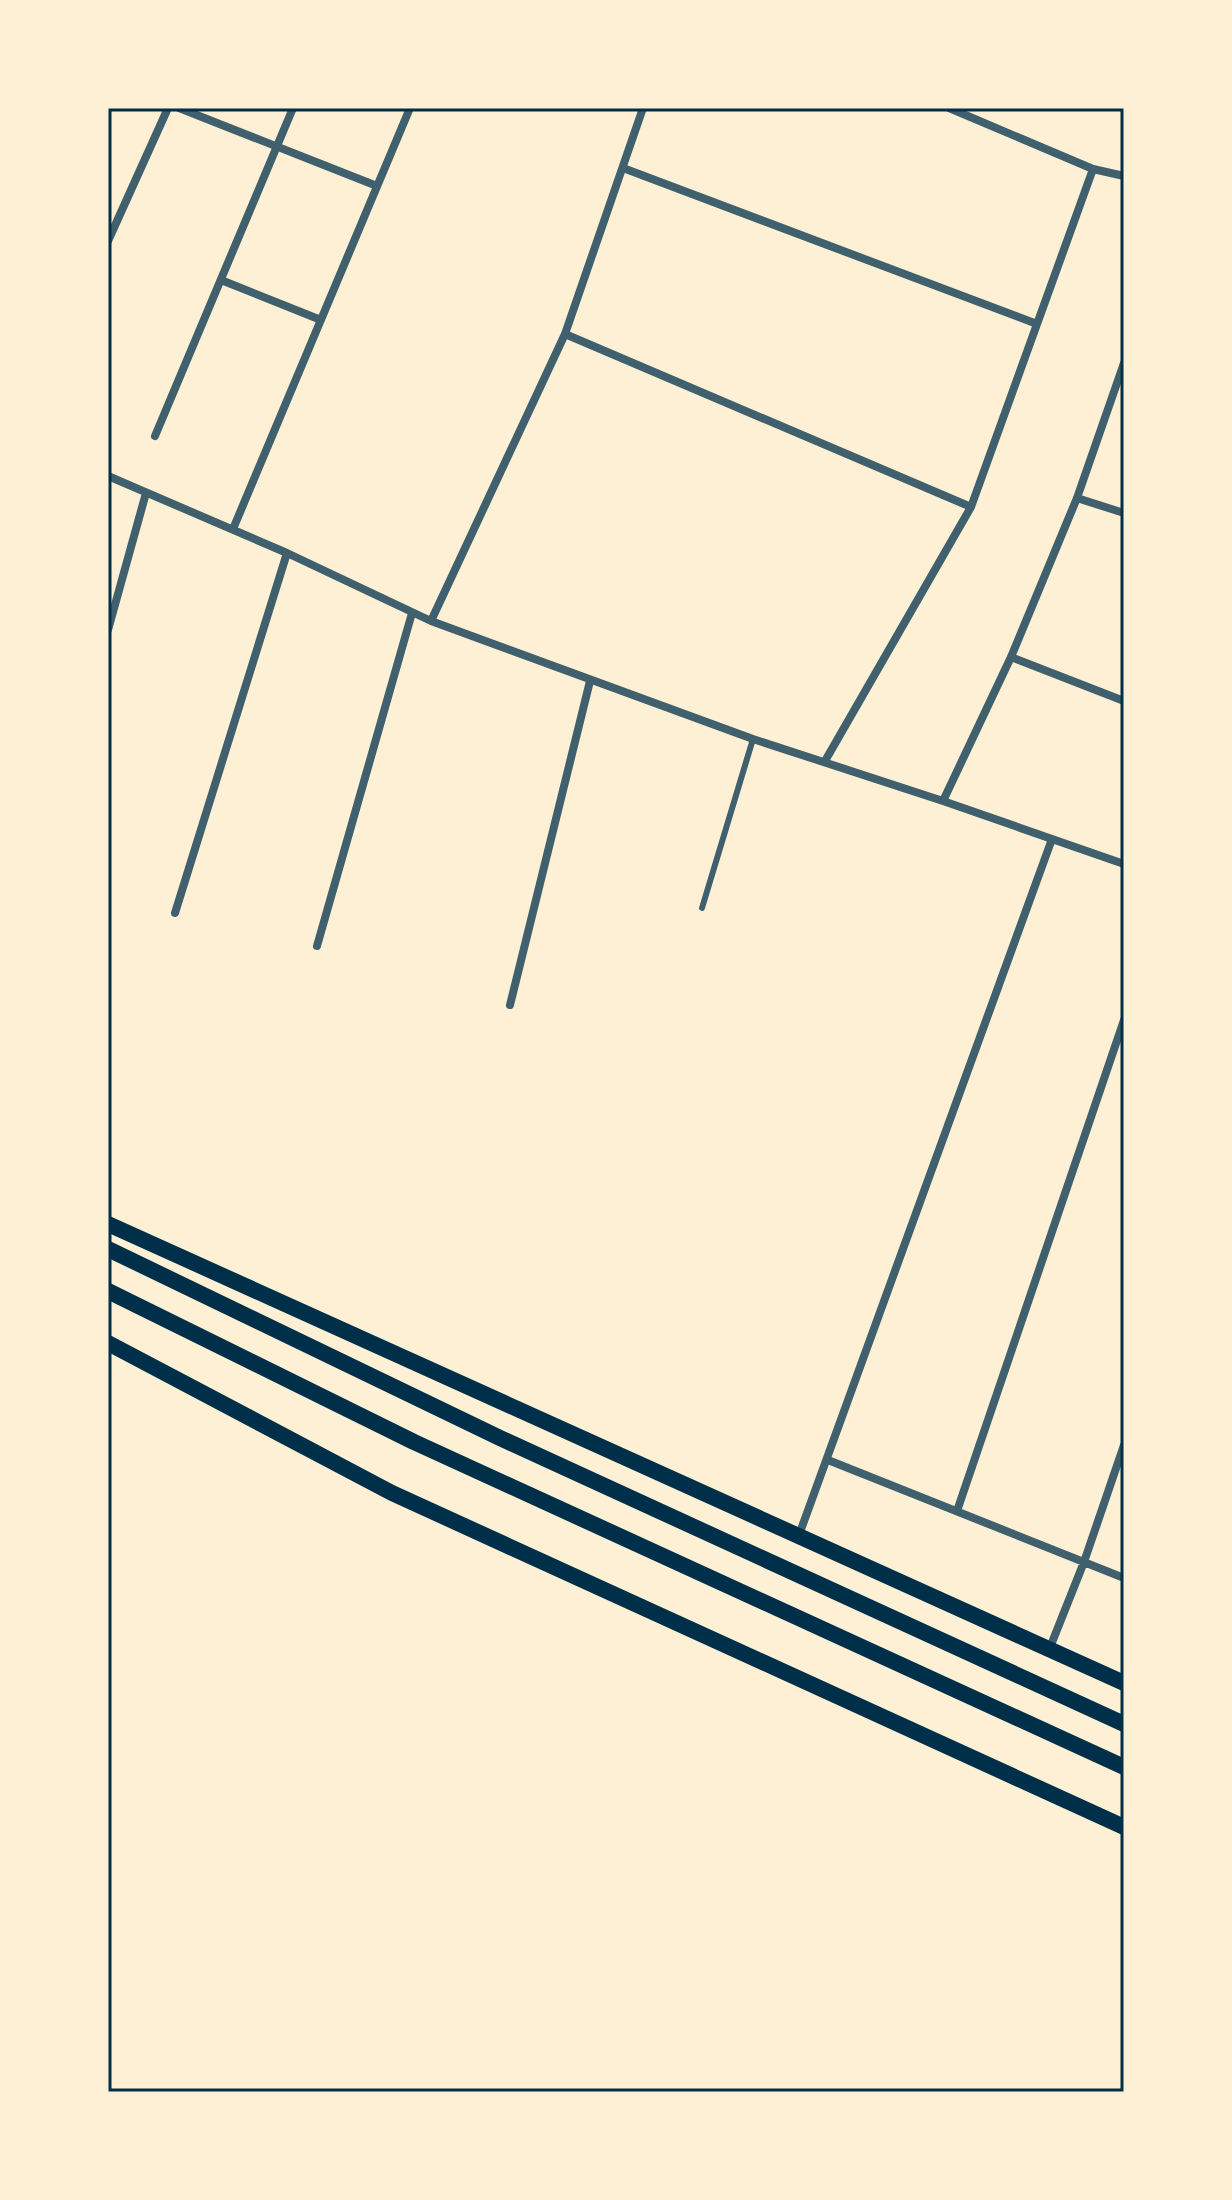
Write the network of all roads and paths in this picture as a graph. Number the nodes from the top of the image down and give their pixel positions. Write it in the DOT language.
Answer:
graph roads {
  1 [pos="168,108"];
  2 [pos="179,108"];
  3 [pos="293,108"];
  4 [pos="410,108"];
  5 [pos="643,108"];
  6 [pos="949,108"];
  7 [pos="277,146"];
  8 [pos="623,168"];
  9 [pos="1093,169"];
  10 [pos="1124,176"];
  11 [pos="377,186"];
  12 [pos="108,241"];
  13 [pos="221,280"];
  14 [pos="321,320"];
  15 [pos="1037,324"];
  16 [pos="565,334"];
  17 [pos="1124,363"];
  18 [pos="155,436"];
  19 [pos="108,476"];
  20 [pos="146,493"];
  21 [pos="1077,498"];
  22 [pos="971,507"];
  23 [pos="1124,513"];
  24 [pos="233,529"];
  25 [pos="287,553"];
  26 [pos="412,613"];
  27 [pos="431,621"];
  28 [pos="108,630"];
  29 [pos="1011,657"];
  30 [pos="590,681"];
  31 [pos="1124,701"];
  32 [pos="753,739"];
  33 [pos="825,761"];
  34 [pos="943,801"];
  35 [pos="1052,839"];
  36 [pos="1124,864"];
  37 [pos="702,908"];
  38 [pos="175,913"];
  39 [pos="317,946"];
  40 [pos="510,1005"];
  41 [pos="1124,1020"];
  42 [pos="108,1224"];
  43 [pos="108,1249"];
  44 [pos="108,1291"];
  45 [pos="108,1343"];
  46 [pos="1124,1445"];
  47 [pos="828,1460"];
  48 [pos="957,1511"];
  49 [pos="799,1535"];
  50 [pos="1084,1562"];
  51 [pos="1124,1578"];
  52 [pos="1049,1650"];
  53 [pos="1124,1683"];
  54 [pos="1124,1724"];
  55 [pos="1124,1767"];
  56 [pos="1124,1827"];
  1 -- 12 [label="street"];
  2 -- 7 [label="street"];
  3 -- 7 [label="street"];
  4 -- 11 [label="street"];
  5 -- 8 [label="street"];
  6 -- 9 [label="street"];
  7 -- 11 [label="street"];
  7 -- 13 [label="street"];
  8 -- 15 [label="street"];
  8 -- 16 [label="street"];
  9 -- 10 [label="street"];
  9 -- 15 [label="street"];
  11 -- 14 [label="street"];
  13 -- 14 [label="street"];
  13 -- 18 [label="street"];
  14 -- 24 [label="street"];
  15 -- 22 [label="street"];
  16 -- 22 [label="street"];
  16 -- 27 [label="street"];
  17 -- 21 [label="street"];
  19 -- 20 [label="street"];
  20 -- 24 [label="street"];
  20 -- 28 [label="street"];
  21 -- 23 [label="street"];
  21 -- 29 [label="street"];
  22 -- 33 [label="street"];
  24 -- 25 [label="street"];
  25 -- 26 [label="street"];
  25 -- 38 [label="street"];
  26 -- 27 [label="street"];
  26 -- 39 [label="street"];
  27 -- 30 [label="street"];
  29 -- 31 [label="street"];
  29 -- 34 [label="street"];
  30 -- 32 [label="street"];
  30 -- 40 [label="street"];
  32 -- 33 [label="street"];
  32 -- 37 [label="lane"];
  33 -- 34 [label="street"];
  34 -- 35 [label="street"];
  35 -- 36 [label="street"];
  35 -- 47 [label="street"];
  41 -- 48 [label="street"];
  42 -- 49 [label="main road"];
  43 -- 54 [label="main road"];
  44 -- 55 [label="main road"];
  45 -- 56 [label="main road"];
  46 -- 50 [label="street"];
  47 -- 48 [label="street"];
  47 -- 49 [label="street"];
  48 -- 50 [label="street"];
  49 -- 52 [label="main road"];
  50 -- 51 [label="street"];
  50 -- 52 [label="street"];
  52 -- 53 [label="main road"];
}
